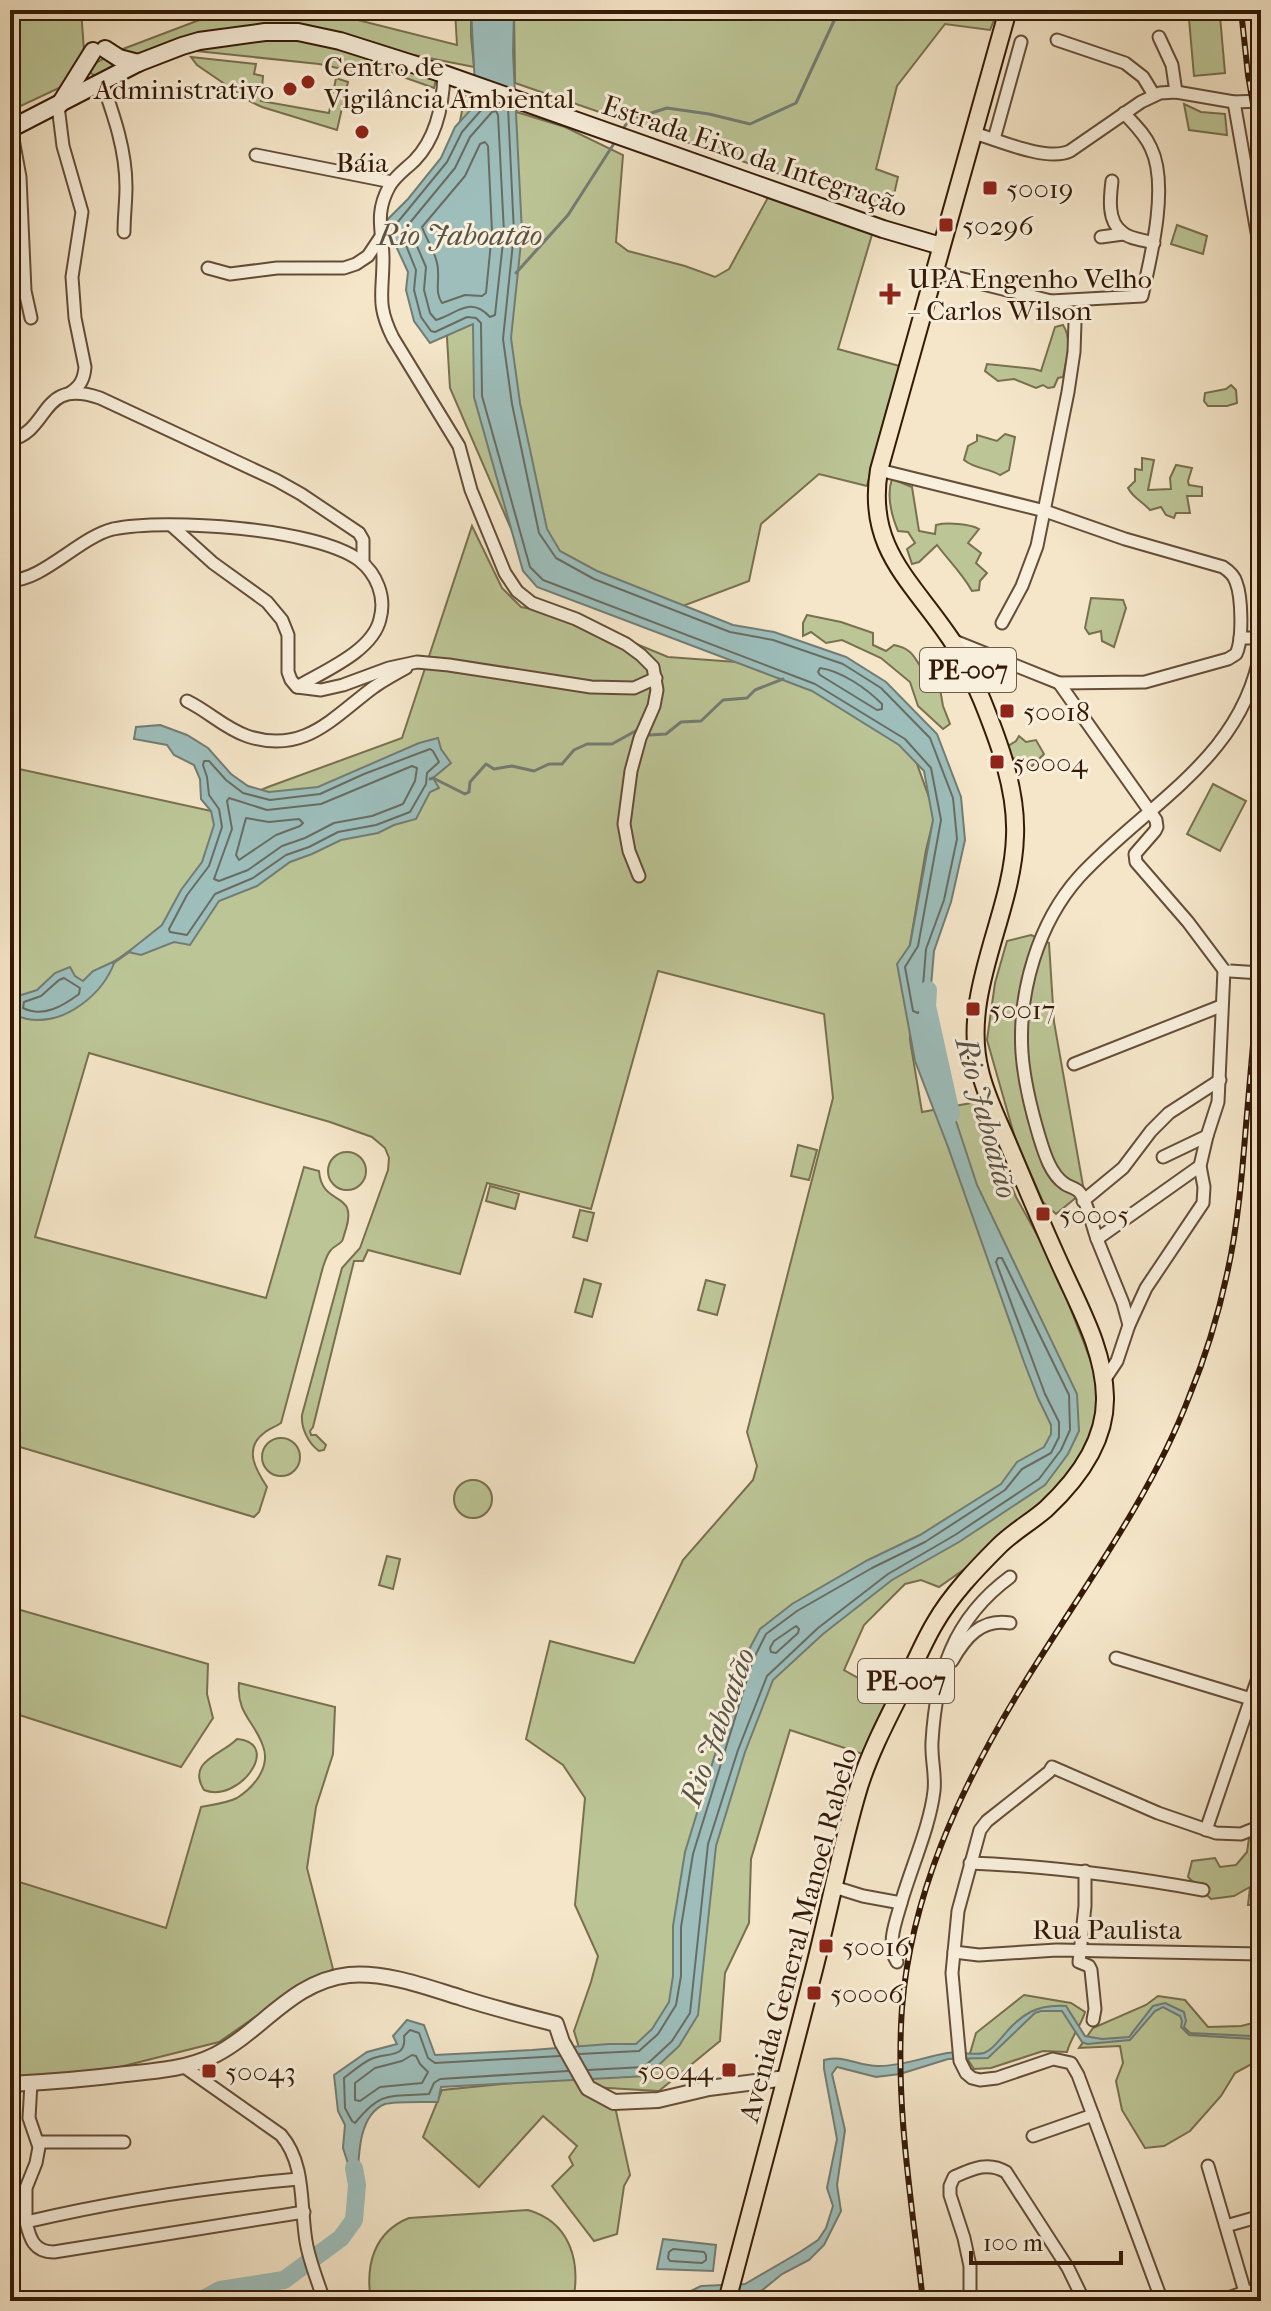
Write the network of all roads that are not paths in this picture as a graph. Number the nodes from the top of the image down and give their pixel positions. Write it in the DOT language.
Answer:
graph roads {
  1 [pos="1008,10"];
  2 [pos="1159,37"];
  3 [pos="1057,40"];
  4 [pos="1021,42"];
  5 [pos="138,63"];
  6 [pos="449,76"];
  7 [pos="102,82"];
  8 [pos="1176,92"];
  9 [pos="1154,95"];
  10 [pos="1234,102"];
  11 [pos="1257,103"];
  12 [pos="59,106"];
  13 [pos="1124,113"];
  14 [pos="10,129"];
  15 [pos="974,133"];
  16 [pos="994,139"];
  17 [pos="256,155"];
  18 [pos="1112,181"];
  19 [pos="392,182"];
  20 [pos="124,232"];
  21 [pos="1123,234"];
  22 [pos="381,237"];
  23 [pos="1101,237"];
  24 [pos="1154,243"];
  25 [pos="941,246"];
  26 [pos="1261,255"];
  27 [pos="208,268"];
  28 [pos="935,272"];
  29 [pos="1051,301"];
  30 [pos="31,318"];
  31 [pos="70,393"];
  32 [pos="10,440"];
  33 [pos="879,470"];
  34 [pos="1045,511"];
  35 [pos="172,526"];
  36 [pos="363,563"];
  37 [pos="11,581"];
  38 [pos="1002,623"];
  39 [pos="1240,638"];
  40 [pos="1261,638"];
  41 [pos="952,640"];
  42 [pos="1261,649"];
  43 [pos="417,662"];
  44 [pos="656,678"];
  45 [pos="1059,683"];
  46 [pos="297,687"];
  47 [pos="187,701"];
  48 [pos="1151,811"];
  49 [pos="639,876"];
  50 [pos="1227,970"];
  51 [pos="1261,973"];
  52 [pos="1221,1006"];
  53 [pos="1074,1064"];
  54 [pos="1220,1080"];
  55 [pos="1207,1136"];
  56 [pos="1163,1157"];
  57 [pos="1200,1166"];
  58 [pos="1083,1201"];
  59 [pos="1097,1239"];
  60 [pos="1129,1325"];
  61 [pos="1103,1382"];
  62 [pos="1010,1577"];
  63 [pos="1010,1623"];
  64 [pos="1116,1658"];
  65 [pos="1261,1669"];
  66 [pos="1259,1684"];
  67 [pos="938,1692"];
  68 [pos="1251,1699"];
  69 [pos="1261,1826"];
  70 [pos="1206,1830"];
  71 [pos="970,1863"];
  72 [pos="1085,1871"];
  73 [pos="834,1887"];
  74 [pos="1203,1890"];
  75 [pos="901,1903"];
  76 [pos="954,1952"];
  77 [pos="1080,1952"];
  78 [pos="1261,1954"];
  79 [pos="897,1962"];
  80 [pos="1093,2020"];
  81 [pos="183,2066"];
  82 [pos="786,2078"];
  83 [pos="31,2083"];
  84 [pos="10,2084"];
  85 [pos="1093,2115"];
  86 [pos="1033,2136"];
  87 [pos="38,2142"];
  88 [pos="124,2142"];
  89 [pos="1208,2166"];
  90 [pos="299,2179"];
  91 [pos="304,2212"];
  92 [pos="1261,2216"];
  93 [pos="26,2222"];
  94 [pos="1226,2226"];
  95 [pos="1261,2290"];
  96 [pos="1245,2292"];
  97 [pos="324,2301"];
  98 [pos="727,2301"];
  99 [pos="970,2301"];
  100 [pos="1084,2301"];
  101 [pos="1162,2301"];
  102 [pos="1220,2301"];
  1 -- 15 [label="main road, Avenida General Manoel Rabelo / PE-007"];
  2 -- 8 [label="street"];
  3 -- 9 [label="street"];
  4 -- 16 [label="street"];
  5 -- 6 [label="main road, Estrada Eixo da Integração"];
  5 -- 7 [label="main road, Estrada Eixo da Integração"];
  5 -- 12 [label="main road"];
  6 -- 19 [label="street"];
  6 -- 25 [label="main road, Estrada Eixo da Integração"];
  7 -- 12 [label="main road, Estrada Eixo da Integração"];
  7 -- 20 [label="street"];
  8 -- 9 [label="street"];
  8 -- 10 [label="street"];
  9 -- 13 [label="street"];
  10 -- 11 [label="street"];
  10 -- 26 [label="street"];
  12 -- 14 [label="main road, Estrada Eixo da Integração"];
  12 -- 31 [label="street"];
  13 -- 16 [label="street"];
  13 -- 24 [label="street"];
  14 -- 30 [label="street"];
  15 -- 16 [label="street"];
  15 -- 25 [label="main road, Avenida General Manoel Rabelo / PE-007"];
  17 -- 19 [label="street"];
  18 -- 21 [label="street"];
  19 -- 22 [label="street"];
  21 -- 23 [label="street"];
  21 -- 24 [label="street"];
  22 -- 27 [label="street"];
  22 -- 44 [label="street"];
  24 -- 29 [label="street"];
  25 -- 28 [label="main road, Avenida General Manoel Rabelo / PE-007"];
  28 -- 29 [label="street"];
  28 -- 33 [label="main road, Avenida General Manoel Rabelo / PE-007"];
  29 -- 34 [label="street"];
  31 -- 32 [label="street"];
  31 -- 36 [label="street"];
  33 -- 34 [label="street"];
  33 -- 41 [label="main road, Avenida General Manoel Rabelo / PE-007"];
  34 -- 38 [label="street"];
  34 -- 39 [label="street"];
  35 -- 36 [label="street"];
  35 -- 37 [label="street"];
  35 -- 46 [label="street"];
  36 -- 46 [label="street"];
  39 -- 40 [label="street"];
  39 -- 45 [label="street"];
  41 -- 45 [label="street"];
  41 -- 61 [label="main road, Avenida General Manoel Rabelo / PE-007"];
  42 -- 48 [label="street"];
  43 -- 44 [label="street"];
  43 -- 46 [label="street"];
  43 -- 47 [label="street"];
  44 -- 49 [label="street"];
  45 -- 48 [label="street"];
  48 -- 50 [label="street"];
  48 -- 58 [label="street"];
  50 -- 51 [label="street, bridge"];
  50 -- 52 [label="street"];
  52 -- 53 [label="street"];
  52 -- 54 [label="street"];
  54 -- 55 [label="street"];
  54 -- 58 [label="street"];
  55 -- 56 [label="street"];
  55 -- 57 [label="street"];
  57 -- 59 [label="street"];
  57 -- 60 [label="street"];
  58 -- 59 [label="street"];
  59 -- 60 [label="street"];
  60 -- 61 [label="street"];
  61 -- 73 [label="main road, Avenida General Manoel Rabelo / PE-007"];
  62 -- 67 [label="street"];
  63 -- 67 [label="street"];
  64 -- 68 [label="street"];
  65 -- 66 [label="street"];
  66 -- 68 [label="street"];
  67 -- 75 [label="street"];
  68 -- 70 [label="street"];
  69 -- 70 [label="street"];
  70 -- 71 [label="street"];
  71 -- 72 [label="street"];
  71 -- 76 [label="street"];
  72 -- 74 [label="street"];
  72 -- 77 [label="street"];
  73 -- 75 [label="street"];
  73 -- 82 [label="main road, Avenida General Manoel Rabelo / PE-007"];
  75 -- 79 [label="street"];
  76 -- 77 [label="street, Rua Paulista"];
  76 -- 85 [label="street"];
  77 -- 78 [label="street, Rua Paulista"];
  77 -- 80 [label="street"];
  81 -- 82 [label="street"];
  81 -- 83 [label="street"];
  81 -- 90 [label="street"];
  82 -- 98 [label="main road, Avenida General Manoel Rabelo / PE-007"];
  83 -- 84 [label="street"];
  83 -- 87 [label="street"];
  85 -- 86 [label="street"];
  85 -- 101 [label="street"];
  87 -- 88 [label="street"];
  87 -- 93 [label="street"];
  89 -- 94 [label="street"];
  90 -- 91 [label="street"];
  90 -- 93 [label="street"];
  91 -- 93 [label="street"];
  91 -- 97 [label="street"];
  92 -- 94 [label="street"];
  94 -- 96 [label="street"];
  95 -- 96 [label="street"];
  96 -- 102 [label="street"];
  99 -- 100 [label="street"];
}
